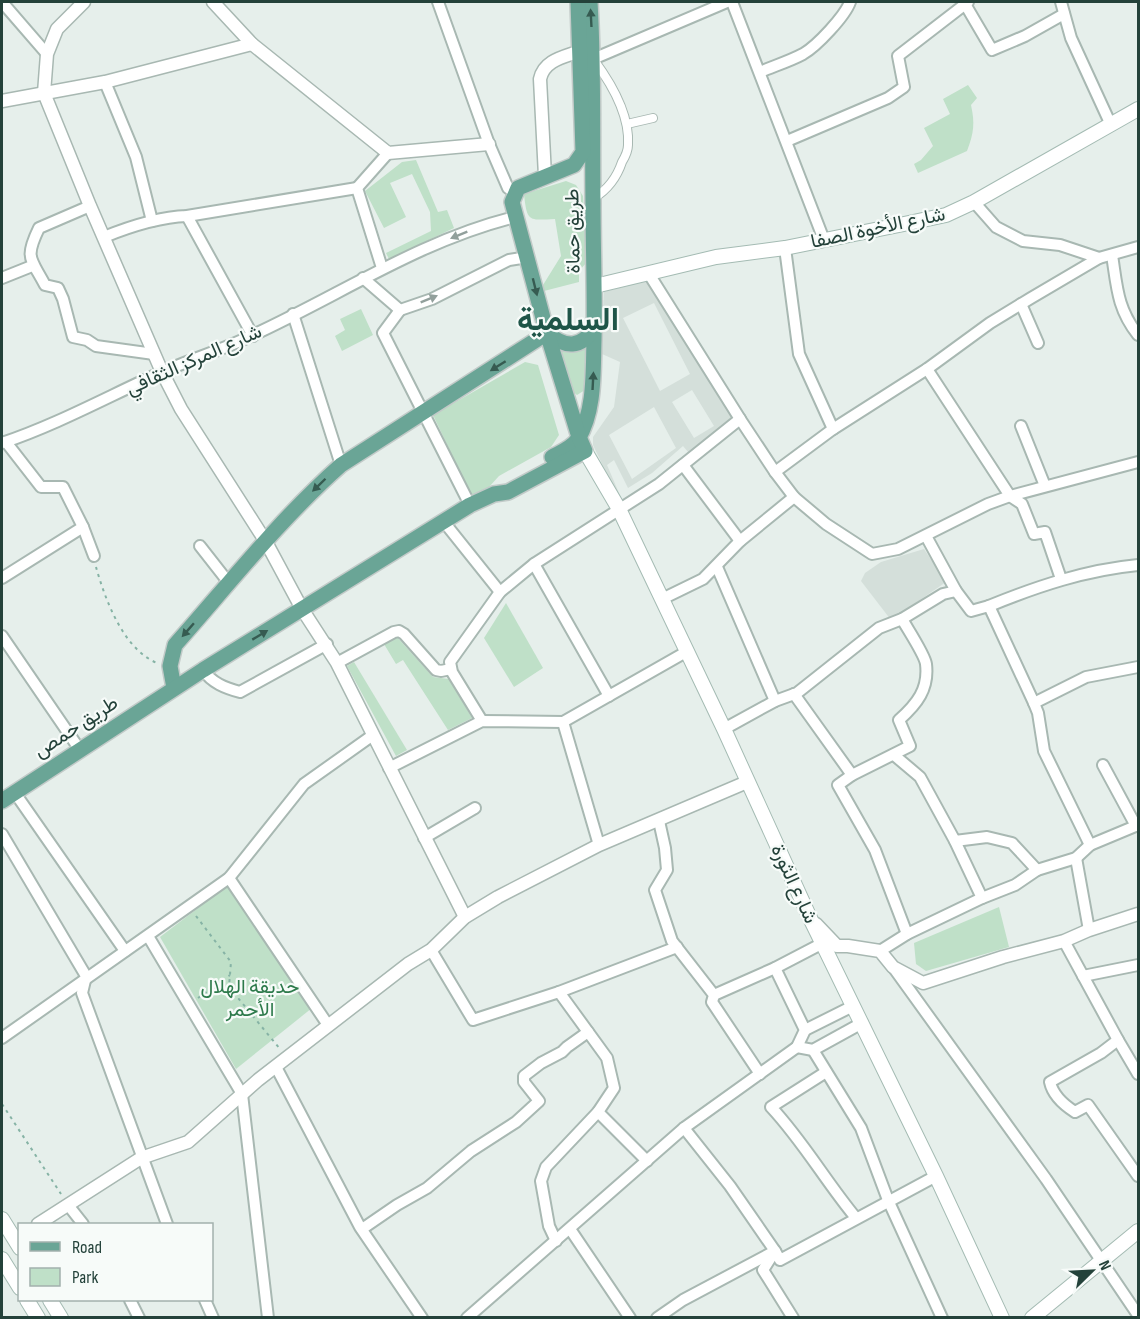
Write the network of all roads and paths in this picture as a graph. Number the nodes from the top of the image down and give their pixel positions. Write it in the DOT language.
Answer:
graph roads {
  1 [pos="2,2"];
  2 [pos="84,2"];
  3 [pos="213,2"];
  4 [pos="438,2"];
  5 [pos="578,2"];
  6 [pos="590,2"];
  7 [pos="727,2"];
  8 [pos="732,2"];
  9 [pos="850,2"];
  10 [pos="1061,2"];
  11 [pos="967,3"];
  12 [pos="1064,14"];
  13 [pos="252,44"];
  14 [pos="47,54"];
  15 [pos="587,55"];
  16 [pos="760,72"];
  17 [pos="105,82"];
  18 [pos="44,93"];
  19 [pos="2,101"];
  20 [pos="1138,109"];
  21 [pos="653,118"];
  22 [pos="627,124"];
  23 [pos="1111,125"];
  24 [pos="787,141"];
  25 [pos="489,144"];
  26 [pos="388,153"];
  27 [pos="567,169"];
  28 [pos="545,176"];
  29 [pos="357,188"];
  30 [pos="514,192"];
  31 [pos="593,192"];
  32 [pos="974,202"];
  33 [pos="90,206"];
  34 [pos="187,216"];
  35 [pos="515,217"];
  36 [pos="152,220"];
  37 [pos="104,237"];
  38 [pos="824,240"];
  39 [pos="1138,247"];
  40 [pos="785,248"];
  41 [pos="1112,255"];
  42 [pos="528,257"];
  43 [pos="1099,258"];
  44 [pos="32,266"];
  45 [pos="381,268"];
  46 [pos="649,274"];
  47 [pos="2,278"];
  48 [pos="363,278"];
  49 [pos="596,286"];
  50 [pos="1022,304"];
  51 [pos="400,310"];
  52 [pos="293,315"];
  53 [pos="594,328"];
  54 [pos="547,333"];
  55 [pos="1138,335"];
  56 [pos="253,336"];
  57 [pos="1038,343"];
  58 [pos="154,354"];
  59 [pos="927,369"];
  60 [pos="162,372"];
  61 [pos="424,412"];
  62 [pos="740,419"];
  63 [pos="1021,426"];
  64 [pos="833,429"];
  65 [pos="4,443"];
  66 [pos="582,444"];
  67 [pos="1138,462"];
  68 [pos="340,465"];
  69 [pos="683,465"];
  70 [pos="775,472"];
  71 [pos="1045,486"];
  72 [pos="1010,496"];
  73 [pos="794,497"];
  74 [pos="470,505"];
  75 [pos="619,509"];
  76 [pos="444,522"];
  77 [pos="83,527"];
  78 [pos="926,536"];
  79 [pos="740,541"];
  80 [pos="266,542"];
  81 [pos="200,546"];
  82 [pos="94,555"];
  83 [pos="534,564"];
  84 [pos="1138,565"];
  85 [pos="717,567"];
  86 [pos="2,578"];
  87 [pos="1061,579"];
  88 [pos="229,583"];
  89 [pos="956,591"];
  90 [pos="500,592"];
  91 [pos="662,599"];
  92 [pos="989,606"];
  93 [pos="302,609"];
  94 [pos="902,619"];
  95 [pos="2,636"];
  96 [pos="327,644"];
  97 [pos="686,652"];
  98 [pos="337,663"];
  99 [pos="170,666"];
  100 [pos="1138,667"];
  101 [pos="451,669"];
  102 [pos="203,670"];
  103 [pos="174,688"];
  104 [pos="794,694"];
  105 [pos="609,696"];
  106 [pos="775,701"];
  107 [pos="1034,703"];
  108 [pos="482,721"];
  109 [pos="562,722"];
  110 [pos="724,729"];
  111 [pos="373,735"];
  112 [pos="80,750"];
  113 [pos="894,755"];
  114 [pos="1103,765"];
  115 [pos="389,768"];
  116 [pos="852,775"];
  117 [pos="747,782"];
  118 [pos="15,793"];
  119 [pos="2,801"];
  120 [pos="475,807"];
  121 [pos="659,821"];
  122 [pos="1137,826"];
  123 [pos="2,834"];
  124 [pos="424,838"];
  125 [pos="955,841"];
  126 [pos="1090,845"];
  127 [pos="599,846"];
  128 [pos="1076,858"];
  129 [pos="1037,870"];
  130 [pos="229,878"];
  131 [pos="982,898"];
  132 [pos="189,906"];
  133 [pos="1138,914"];
  134 [pos="465,917"];
  135 [pos="810,918"];
  136 [pos="1089,930"];
  137 [pos="907,934"];
  138 [pos="148,936"];
  139 [pos="1065,941"];
  140 [pos="823,943"];
  141 [pos="677,947"];
  142 [pos="431,950"];
  143 [pos="125,951"];
  144 [pos="880,951"];
  145 [pos="1138,966"];
  146 [pos="893,967"];
  147 [pos="775,968"];
  148 [pos="230,975"];
  149 [pos="87,976"];
  150 [pos="1083,976"];
  151 [pos="559,992"];
  152 [pos="714,994"];
  153 [pos="189,1005"];
  154 [pos="853,1006"];
  155 [pos="862,1023"];
  156 [pos="328,1025"];
  157 [pos="805,1030"];
  158 [pos="588,1032"];
  159 [pos="2,1038"];
  160 [pos="1118,1040"];
  161 [pos="797,1047"];
  162 [pos="813,1050"];
  163 [pos="288,1058"];
  164 [pos="276,1067"];
  165 [pos="826,1072"];
  166 [pos="760,1074"];
  167 [pos="1138,1074"];
  168 [pos="242,1094"];
  169 [pos="2,1104"];
  170 [pos="598,1112"];
  171 [pos="684,1128"];
  172 [pos="141,1158"];
  173 [pos="647,1161"];
  174 [pos="936,1176"];
  175 [pos="1138,1176"];
  176 [pos="888,1200"];
  177 [pos="68,1205"];
  178 [pos="856,1218"];
  179 [pos="2,1219"];
  180 [pos="40,1223"];
  181 [pos="82,1223"];
  182 [pos="167,1223"];
  183 [pos="362,1229"];
  184 [pos="570,1229"];
  185 [pos="1138,1231"];
  186 [pos="18,1241"];
  187 [pos="556,1241"];
  188 [pos="775,1251"];
  189 [pos="2,1259"];
  190 [pos="1102,1261"];
  191 [pos="18,1285"];
  192 [pos="28,1301"];
  193 [pos="51,1301"];
  194 [pos="131,1301"];
  195 [pos="206,1301"];
  196 [pos="1138,1314"];
  197 [pos="38,1317"];
  198 [pos="61,1317"];
  199 [pos="139,1317"];
  200 [pos="213,1317"];
  201 [pos="268,1317"];
  202 [pos="422,1317"];
  203 [pos="467,1317"];
  204 [pos="630,1317"];
  205 [pos="657,1317"];
  206 [pos="793,1317"];
  207 [pos="942,1317"];
  208 [pos="1002,1317"];
  209 [pos="1032,1317"];
  1 -- 14 [label="street"];
  2 -- 14 [label="street"];
  3 -- 13 [label="street"];
  4 -- 25 [label="street"];
  5 -- 15 [label="main road, طريق حماة"];
  15 -- 6 [label="main road, طريق حماة, one-way"];
  7 -- 15 [label="street"];
  8 -- 16 [label="street"];
  9 -- 16 [label="street"];
  10 -- 12 [label="street"];
  11 -- 12 [label="street"];
  11 -- 24 [label="street"];
  12 -- 23 [label="street"];
  13 -- 17 [label="street"];
  13 -- 26 [label="street"];
  14 -- 18 [label="street"];
  15 -- 22 [label="street"];
  15 -- 27 [label="main road, طريق حماة"];
  15 -- 28 [label="street"];
  15 -- 31 [label="main road, طريق حماة"];
  16 -- 24 [label="street"];
  17 -- 18 [label="street"];
  17 -- 36 [label="street"];
  18 -- 19 [label="street"];
  18 -- 33 [label="street"];
  20 -- 23 [label="main road, شارع الأخوة الصفا"];
  21 -- 22 [label="street"];
  22 -- 31 [label="street"];
  23 -- 32 [label="main road, شارع الأخوة الصفا"];
  24 -- 38 [label="street"];
  25 -- 26 [label="street"];
  25 -- 30 [label="street"];
  26 -- 29 [label="street"];
  27 -- 28 [label="main road, طريق حماة"];
  27 -- 31 [label="main road"];
  28 -- 30 [label="main road, طريق حماة"];
  29 -- 34 [label="street"];
  29 -- 45 [label="street"];
  30 -- 35 [label="main road, طريق حماة"];
  31 -- 49 [label="main road, طريق حماة"];
  32 -- 38 [label="main road, شارع الأخوة الصفا"];
  32 -- 43 [label="street"];
  33 -- 37 [label="street"];
  33 -- 44 [label="street"];
  34 -- 36 [label="street"];
  34 -- 56 [label="street"];
  35 -- 42 [label="main road, طريق حماة"];
  35 -- 45 [label="street, شارع المركز الثقافي, one-way"];
  36 -- 37 [label="street"];
  37 -- 58 [label="street"];
  38 -- 40 [label="main road, شارع الأخوة الصفا"];
  39 -- 41 [label="street"];
  40 -- 46 [label="main road, شارع الأخوة الصفا"];
  40 -- 64 [label="street"];
  41 -- 43 [label="street"];
  41 -- 55 [label="street"];
  51 -- 42 [label="street, one-way"];
  42 -- 54 [label="main road, طريق حماة, one-way"];
  43 -- 50 [label="street"];
  44 -- 47 [label="street"];
  44 -- 58 [label="street"];
  45 -- 48 [label="street, شارع المركز الثقافي"];
  46 -- 49 [label="main road, شارع الأخوة الصفا"];
  46 -- 62 [label="street"];
  48 -- 51 [label="street"];
  48 -- 52 [label="street, شارع المركز الثقافي"];
  49 -- 53 [label="main road, طريق حماة"];
  50 -- 57 [label="street"];
  50 -- 59 [label="street"];
  51 -- 61 [label="street"];
  52 -- 56 [label="street, شارع المركز الثقافي"];
  52 -- 68 [label="street"];
  53 -- 54 [label="main road"];
  66 -- 53 [label="main road, طريق حماة, one-way"];
  54 -- 61 [label="main road, one-way"];
  54 -- 66 [label="main road, طريق حماة"];
  56 -- 60 [label="street, شارع المركز الثقافي"];
  58 -- 60 [label="street"];
  59 -- 64 [label="street"];
  59 -- 72 [label="street"];
  60 -- 65 [label="street, شارع المركز الثقافي"];
  60 -- 80 [label="street"];
  61 -- 68 [label="main road"];
  61 -- 74 [label="street"];
  62 -- 69 [label="street"];
  62 -- 70 [label="street"];
  63 -- 71 [label="street"];
  64 -- 70 [label="street"];
  65 -- 77 [label="street"];
  66 -- 74 [label="main road, طريق حمص"];
  66 -- 75 [label="main road, شارع الثورة"];
  67 -- 71 [label="street"];
  68 -- 80 [label="main road, one-way"];
  69 -- 75 [label="street"];
  69 -- 79 [label="street"];
  70 -- 73 [label="street"];
  71 -- 72 [label="street"];
  72 -- 78 [label="street"];
  72 -- 87 [label="street"];
  73 -- 78 [label="street"];
  73 -- 79 [label="street"];
  74 -- 76 [label="main road, طريق حمص"];
  75 -- 83 [label="street"];
  75 -- 91 [label="main road, شارع الثورة"];
  76 -- 90 [label="street"];
  76 -- 93 [label="main road, طريق حمص"];
  77 -- 82 [label="street"];
  77 -- 86 [label="street"];
  78 -- 89 [label="street"];
  79 -- 85 [label="street"];
  80 -- 88 [label="main road"];
  80 -- 93 [label="street"];
  81 -- 88 [label="street"];
  82 -- 99 [label="path"];
  83 -- 90 [label="street"];
  83 -- 105 [label="street"];
  84 -- 87 [label="street"];
  85 -- 91 [label="street"];
  85 -- 106 [label="street"];
  87 -- 92 [label="street"];
  88 -- 99 [label="main road, one-way"];
  89 -- 92 [label="street"];
  89 -- 94 [label="street"];
  90 -- 101 [label="street"];
  91 -- 97 [label="main road, شارع الثورة"];
  92 -- 107 [label="street"];
  93 -- 96 [label="street"];
  102 -- 93 [label="main road, طريق حمص, one-way"];
  94 -- 104 [label="street"];
  94 -- 113 [label="street"];
  95 -- 112 [label="street"];
  96 -- 98 [label="street"];
  96 -- 102 [label="street"];
  97 -- 105 [label="street"];
  97 -- 110 [label="main road, شارع الثورة"];
  98 -- 101 [label="street"];
  98 -- 111 [label="street"];
  99 -- 103 [label="main road"];
  100 -- 107 [label="street"];
  101 -- 108 [label="street"];
  102 -- 103 [label="main road, طريق حمص"];
  103 -- 112 [label="main road, طريق حمص"];
  104 -- 106 [label="street"];
  104 -- 116 [label="street"];
  105 -- 109 [label="street"];
  106 -- 110 [label="street"];
  107 -- 126 [label="street"];
  108 -- 109 [label="street"];
  108 -- 115 [label="street"];
  109 -- 127 [label="street"];
  110 -- 117 [label="main road, شارع الثورة"];
  111 -- 115 [label="street"];
  111 -- 130 [label="street"];
  112 -- 118 [label="main road, طريق حمص"];
  113 -- 116 [label="street"];
  113 -- 125 [label="street"];
  114 -- 122 [label="street"];
  115 -- 124 [label="street"];
  116 -- 137 [label="street"];
  117 -- 121 [label="street"];
  117 -- 135 [label="main road, شارع الثورة"];
  118 -- 119 [label="main road, طريق حمص"];
  118 -- 143 [label="street"];
  120 -- 124 [label="street"];
  121 -- 127 [label="street"];
  121 -- 141 [label="street"];
  122 -- 126 [label="street"];
  123 -- 149 [label="street"];
  124 -- 134 [label="street"];
  125 -- 129 [label="street"];
  125 -- 131 [label="street"];
  126 -- 128 [label="street"];
  127 -- 134 [label="street"];
  128 -- 129 [label="street"];
  128 -- 136 [label="street"];
  129 -- 131 [label="street"];
  130 -- 132 [label="street"];
  130 -- 156 [label="street"];
  131 -- 137 [label="street"];
  132 -- 138 [label="street"];
  132 -- 148 [label="path"];
  133 -- 136 [label="street"];
  134 -- 142 [label="street"];
  135 -- 140 [label="main road, شارع الثورة"];
  135 -- 144 [label="street"];
  136 -- 139 [label="street"];
  137 -- 144 [label="street"];
  138 -- 143 [label="street"];
  138 -- 153 [label="street"];
  139 -- 146 [label="street"];
  139 -- 150 [label="street"];
  140 -- 147 [label="street"];
  140 -- 154 [label="main road, شارع الثورة"];
  141 -- 151 [label="street"];
  141 -- 152 [label="street"];
  142 -- 151 [label="street"];
  142 -- 156 [label="street"];
  143 -- 149 [label="street"];
  144 -- 146 [label="street"];
  145 -- 150 [label="street"];
  146 -- 190 [label="street"];
  147 -- 152 [label="street"];
  147 -- 157 [label="street"];
  148 -- 153 [label="path"];
  148 -- 163 [label="path"];
  149 -- 159 [label="street"];
  149 -- 172 [label="street"];
  150 -- 160 [label="street"];
  151 -- 158 [label="street"];
  152 -- 166 [label="street"];
  153 -- 168 [label="street"];
  154 -- 155 [label="main road, شارع الثورة"];
  154 -- 157 [label="street"];
  155 -- 162 [label="street"];
  155 -- 174 [label="main road, شارع الثورة"];
  156 -- 163 [label="street"];
  157 -- 161 [label="street"];
  158 -- 170 [label="street"];
  158 -- 183 [label="street"];
  160 -- 167 [label="street"];
  160 -- 175 [label="street"];
  161 -- 162 [label="street"];
  161 -- 166 [label="street"];
  162 -- 165 [label="street"];
  163 -- 164 [label="street"];
  164 -- 168 [label="street"];
  164 -- 183 [label="street"];
  165 -- 176 [label="street"];
  165 -- 178 [label="street"];
  166 -- 171 [label="street"];
  168 -- 172 [label="street"];
  168 -- 201 [label="street"];
  169 -- 177 [label="path"];
  170 -- 173 [label="street"];
  170 -- 187 [label="street"];
  171 -- 173 [label="street"];
  171 -- 188 [label="street"];
  172 -- 177 [label="street"];
  172 -- 182 [label="street"];
  173 -- 184 [label="street"];
  174 -- 176 [label="street"];
  174 -- 208 [label="main road, شارع الثورة"];
  176 -- 178 [label="street"];
  176 -- 207 [label="street"];
  177 -- 180 [label="street"];
  177 -- 181 [label="street"];
  178 -- 188 [label="street"];
  179 -- 186 [label="main road"];
  183 -- 202 [label="street"];
  184 -- 187 [label="street"];
  184 -- 204 [label="street"];
  185 -- 190 [label="main road"];
  187 -- 203 [label="street"];
  188 -- 205 [label="street"];
  188 -- 206 [label="street"];
  189 -- 191 [label="main road"];
  190 -- 196 [label="street"];
  190 -- 209 [label="main road"];
  192 -- 197 [label="main road"];
  193 -- 198 [label="main road"];
  194 -- 199 [label="street"];
  195 -- 200 [label="street"];
}
